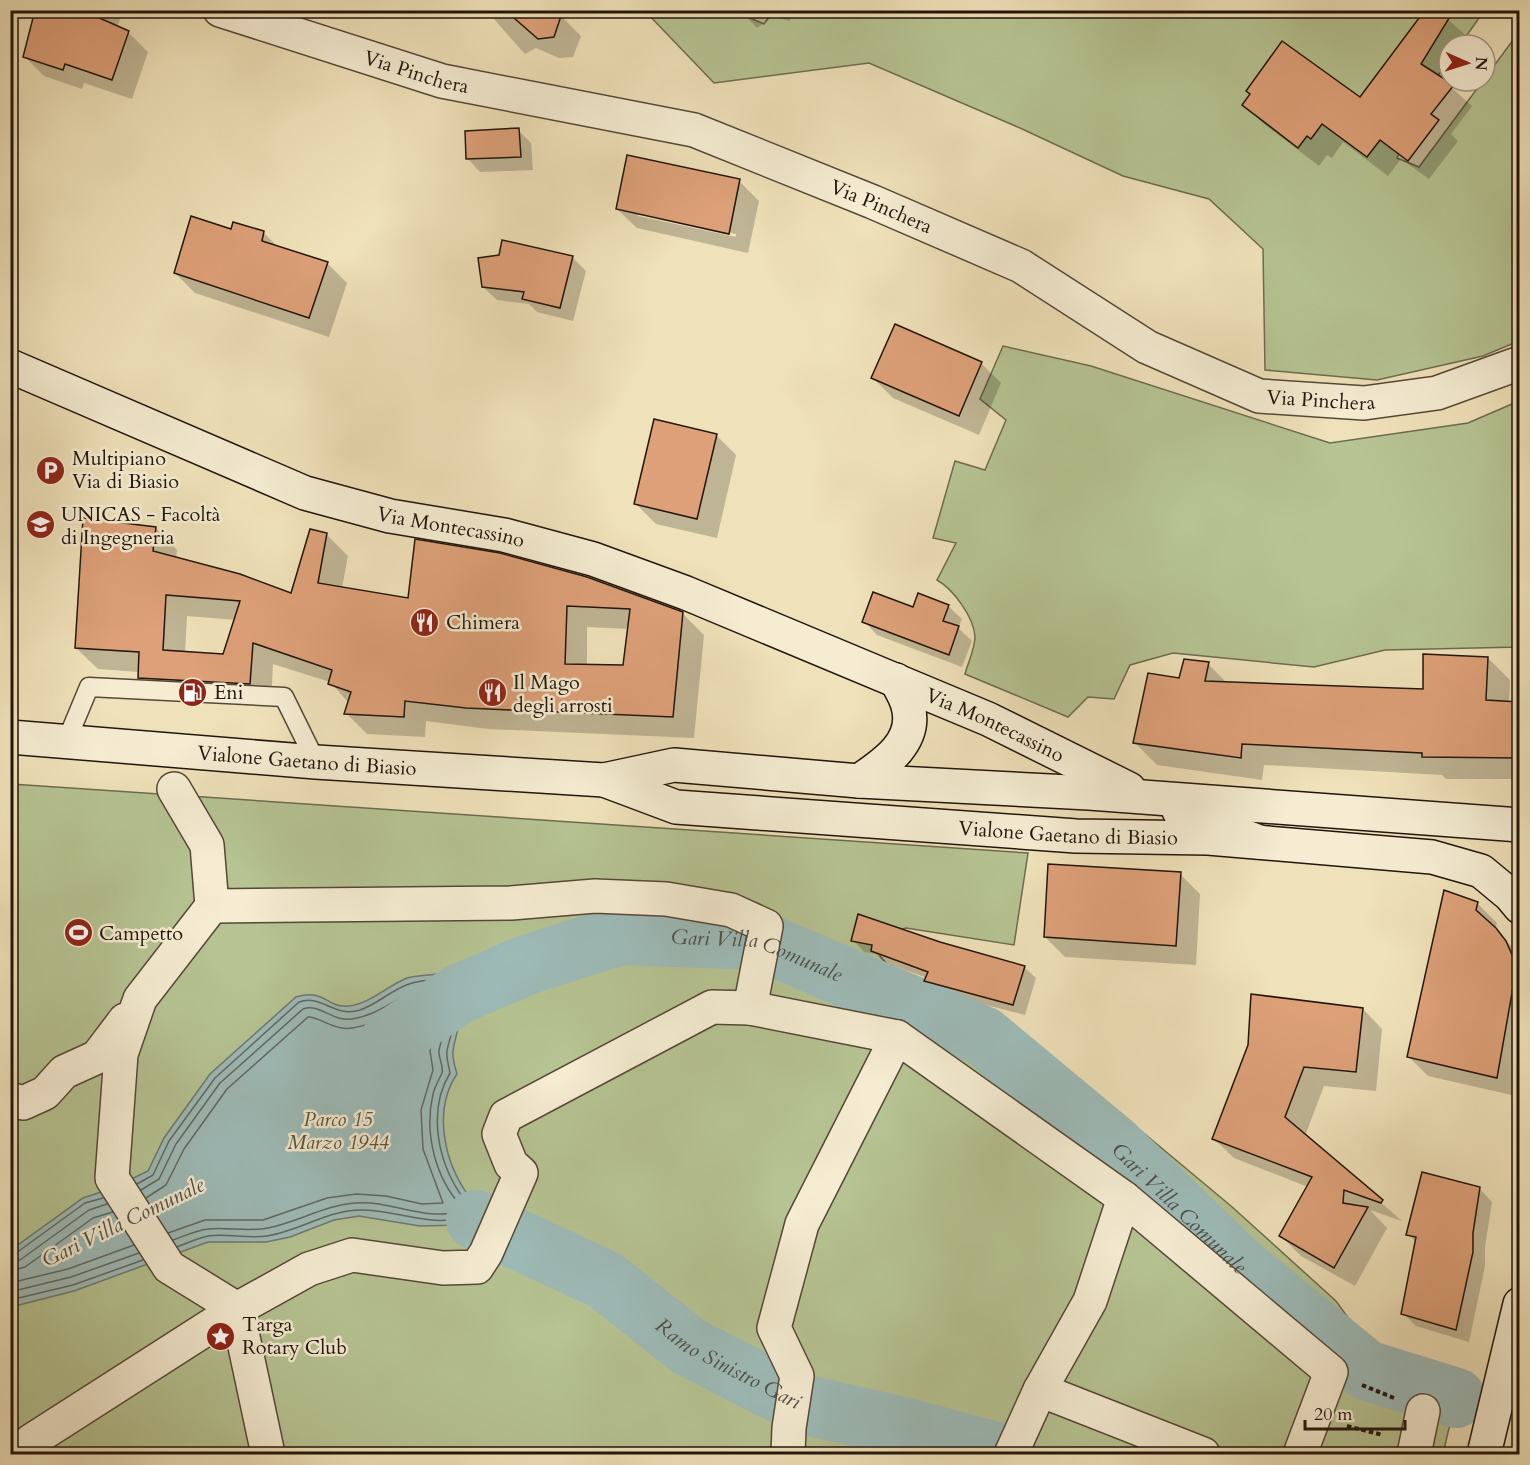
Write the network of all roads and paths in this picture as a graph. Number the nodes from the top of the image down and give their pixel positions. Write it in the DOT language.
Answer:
graph roads {
  1 [pos="220,10"];
  2 [pos="1520,363"];
  3 [pos="10,366"];
  4 [pos="896,680"];
  5 [pos="10,737"];
  6 [pos="66,742"];
  7 [pos="316,762"];
  8 [pos="604,780"];
  9 [pos="859,781"];
  10 [pos="1090,781"];
  11 [pos="174,789"];
  12 [pos="1147,797"];
  13 [pos="1520,825"];
  14 [pos="1076,836"];
  15 [pos="1259,842"];
  16 [pos="212,906"];
  17 [pos="1520,907"];
  18 [pos="753,994"];
  19 [pos="140,999"];
  20 [pos="897,1037"];
  21 [pos="10,1099"];
  22 [pos="1124,1198"];
  23 [pos="1520,1304"];
  24 [pos="237,1309"];
  25 [pos="1514,1357"];
  26 [pos="1331,1372"];
  27 [pos="1040,1390"];
  28 [pos="1424,1411"];
  29 [pos="1314,1418"];
  30 [pos="788,1441"];
  31 [pos="1416,1449"];
  32 [pos="1012,1452"];
  33 [pos="19,1455"];
  34 [pos="268,1455"];
  35 [pos="1203,1455"];
  36 [pos="1300,1455"];
  37 [pos="1484,1455"];
  1 -- 2 [label="street, Via Pinchera"];
  3 -- 4 [label="street, Via Montecassino"];
  4 -- 9 [label="street, Via Montecassino"];
  4 -- 10 [label="street, Via Montecassino"];
  5 -- 6 [label="street, Vialone Gaetano di Biasio"];
  6 -- 7 [label="street, Vialone Gaetano di Biasio"];
  6 -- 7 [label="lane"];
  7 -- 8 [label="street, Vialone Gaetano di Biasio"];
  8 -- 9 [label="street, Vialone Gaetano di Biasio"];
  8 -- 14 [label="street, Vialone Gaetano di Biasio"];
  9 -- 10 [label="street, Vialone Gaetano di Biasio"];
  10 -- 12 [label="street, Via Montecassino"];
  10 -- 14 [label="street"];
  11 -- 16 [label="street"];
  12 -- 13 [label="street, Vialone Gaetano di Biasio"];
  12 -- 15 [label="street, Via Montecassino"];
  14 -- 15 [label="street, Vialone Gaetano di Biasio"];
  15 -- 17 [label="street, Vialone Gaetano di Biasio"];
  16 -- 18 [label="street"];
  16 -- 19 [label="street"];
  18 -- 20 [label="street"];
  18 -- 24 [label="street"];
  19 -- 21 [label="street"];
  19 -- 24 [label="street"];
  20 -- 22 [label="street"];
  20 -- 30 [label="street"];
  22 -- 26 [label="street"];
  22 -- 27 [label="street"];
  23 -- 25 [label="street"];
  24 -- 33 [label="street"];
  24 -- 34 [label="street"];
  25 -- 37 [label="street"];
  26 -- 28 [label="path"];
  26 -- 29 [label="street"];
  27 -- 32 [label="street"];
  27 -- 35 [label="street"];
  28 -- 31 [label="street"];
  29 -- 31 [label="path"];
  29 -- 36 [label="street"];
}
